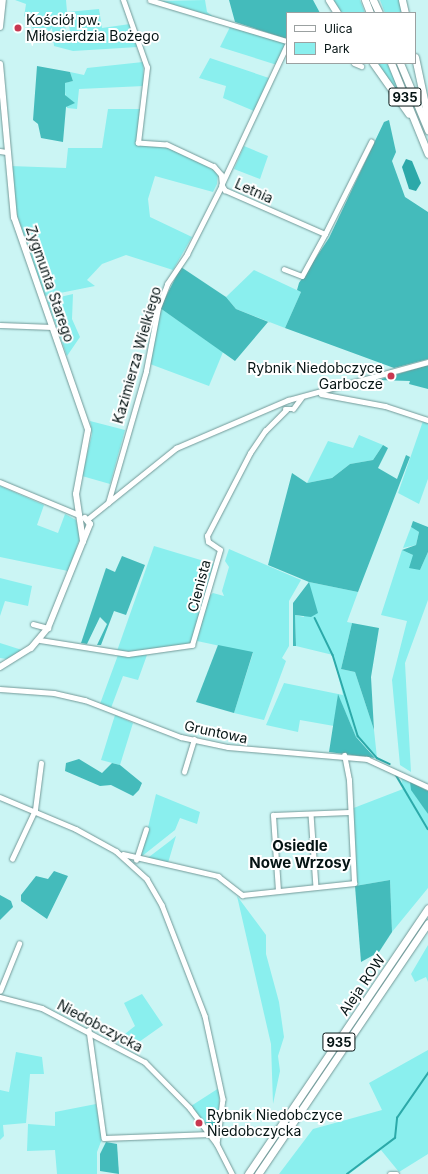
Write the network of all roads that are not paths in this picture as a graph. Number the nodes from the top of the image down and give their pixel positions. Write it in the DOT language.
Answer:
graph roads {
  1 [pos="3,0"];
  2 [pos="124,0"];
  3 [pos="150,0"];
  4 [pos="329,0"];
  5 [pos="365,0"];
  6 [pos="374,0"];
  7 [pos="402,0"];
  8 [pos="336,12"];
  9 [pos="370,12"];
  10 [pos="379,12"];
  11 [pos="405,12"];
  12 [pos="0,27"];
  13 [pos="286,41"];
  14 [pos="286,48"];
  15 [pos="416,62"];
  16 [pos="0,64"];
  17 [pos="356,64"];
  18 [pos="374,64"];
  19 [pos="391,64"];
  20 [pos="400,64"];
  21 [pos="361,66"];
  22 [pos="428,118"];
  23 [pos="428,130"];
  24 [pos="419,131"];
  25 [pos="371,142"];
  26 [pos="3,152"];
  27 [pos="428,154"];
  28 [pos="222,185"];
  29 [pos="325,234"];
  30 [pos="284,269"];
  31 [pos="0,324"];
  32 [pos="52,327"];
  33 [pos="428,362"];
  34 [pos="320,394"];
  35 [pos="301,398"];
  36 [pos="291,401"];
  37 [pos="294,406"];
  38 [pos="285,407"];
  39 [pos="428,420"];
  40 [pos="0,482"];
  41 [pos="108,503"];
  42 [pos="77,507"];
  43 [pos="77,514"];
  44 [pos="86,522"];
  45 [pos="33,624"];
  46 [pos="48,628"];
  47 [pos="40,640"];
  48 [pos="0,667"];
  49 [pos="0,689"];
  50 [pos="194,740"];
  51 [pos="344,755"];
  52 [pos="42,763"];
  53 [pos="184,772"];
  54 [pos="428,787"];
  55 [pos="0,797"];
  56 [pos="35,810"];
  57 [pos="349,812"];
  58 [pos="311,814"];
  59 [pos="146,830"];
  60 [pos="116,851"];
  61 [pos="12,859"];
  62 [pos="136,860"];
  63 [pos="316,887"];
  64 [pos="278,891"];
  65 [pos="428,908"];
  66 [pos="428,923"];
  67 [pos="19,944"];
  68 [pos="0,991"];
  69 [pos="0,997"];
  70 [pos="89,1030"];
  71 [pos="210,1134"];
  72 [pos="217,1144"];
  73 [pos="232,1174"];
  74 [pos="248,1174"];
  75 [pos="258,1174"];
  76 [pos="390,1174"];
  77 [pos="397,1174"];
  1 -- 12 [label="street"];
  2 -- 28 [label="street"];
  3 -- 13 [label="street"];
  4 -- 8 [label="main road"];
  5 -- 9 [label="main road"];
  6 -- 10 [label="main road"];
  7 -- 11 [label="main road"];
  14 -- 28 [label="street, Letnia"];
  15 -- 22 [label="main road"];
  16 -- 26 [label="street, Zygmunta Starego"];
  17 -- 21 [label="street"];
  18 -- 24 [label="main road"];
  19 -- 24 [label="main road, 935"];
  20 -- 23 [label="main road, 935"];
  24 -- 27 [label="main road, 935"];
  25 -- 29 [label="street"];
  26 -- 32 [label="street, Zygmunta Starego"];
  28 -- 29 [label="street, Letnia"];
  28 -- 41 [label="street, Kazimierza Wielkiego"];
  29 -- 30 [label="street"];
  31 -- 32 [label="street"];
  32 -- 42 [label="street, Zygmunta Starego"];
  33 -- 34 [label="street"];
  34 -- 35 [label="street"];
  34 -- 39 [label="street"];
  35 -- 36 [label="street"];
  35 -- 37 [label="street"];
  36 -- 37 [label="street"];
  36 -- 38 [label="street"];
  37 -- 38 [label="street"];
  38 -- 41 [label="street"];
  38 -- 47 [label="street, Cienista"];
  40 -- 43 [label="street"];
  41 -- 44 [label="street"];
  42 -- 43 [label="street, Zygmunta Starego"];
  42 -- 44 [label="street"];
  43 -- 44 [label="street, Zygmunta Starego"];
  44 -- 46 [label="street"];
  45 -- 46 [label="street"];
  46 -- 47 [label="street"];
  47 -- 48 [label="street"];
  49 -- 50 [label="street, Gruntowa"];
  50 -- 51 [label="street, Gruntowa"];
  50 -- 53 [label="street"];
  51 -- 54 [label="street, Gruntowa"];
  51 -- 57 [label="street"];
  52 -- 56 [label="street"];
  55 -- 56 [label="street"];
  56 -- 60 [label="street"];
  56 -- 61 [label="street"];
  57 -- 58 [label="street"];
  57 -- 63 [label="street"];
  58 -- 63 [label="street"];
  58 -- 64 [label="street"];
  59 -- 62 [label="street"];
  60 -- 62 [label="street"];
  60 -- 72 [label="street"];
  62 -- 64 [label="street"];
  63 -- 64 [label="street"];
  65 -- 74 [label="main road, Aleja ROW / 935"];
  66 -- 75 [label="main road, Aleja ROW / 935"];
  67 -- 68 [label="street"];
  69 -- 70 [label="street, Niedobczycka"];
  70 -- 71 [label="street, Niedobczycka"];
  70 -- 71 [label="street"];
  71 -- 72 [label="street, Niedobczycka"];
  72 -- 73 [label="street, Niedobczycka"];
  76 -- 77 [label="street"];
}
